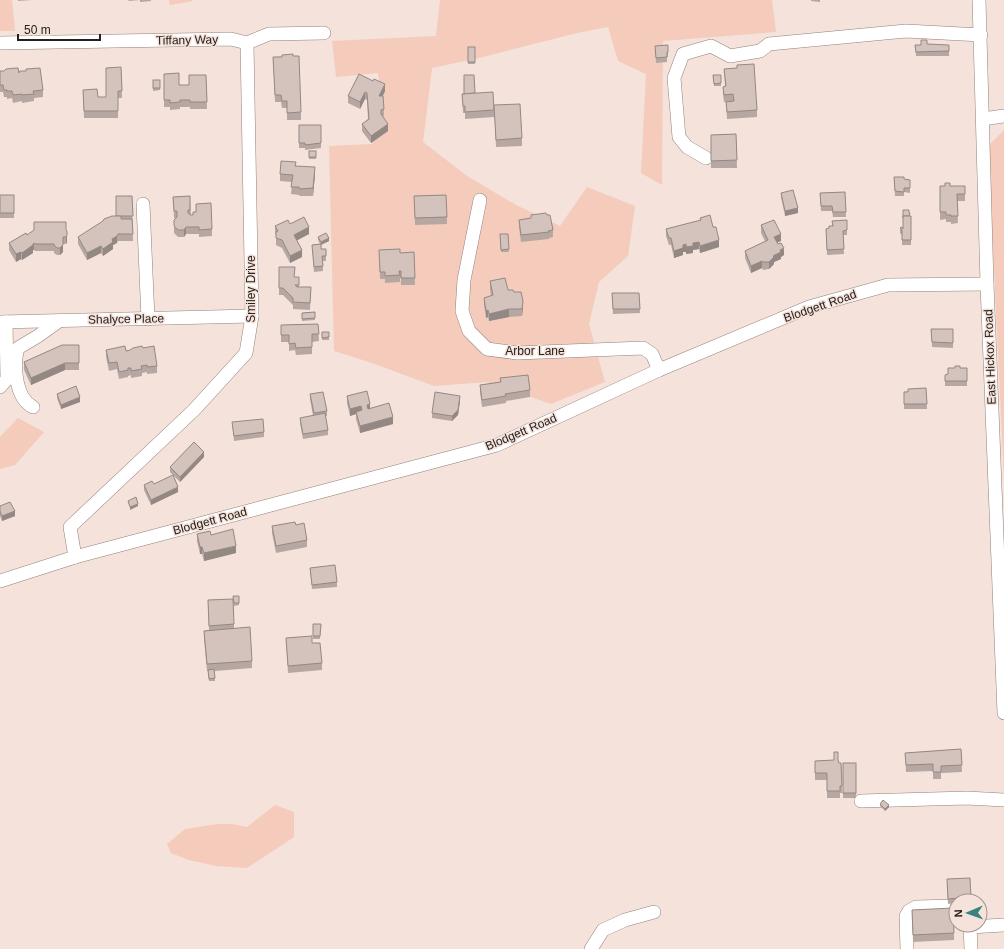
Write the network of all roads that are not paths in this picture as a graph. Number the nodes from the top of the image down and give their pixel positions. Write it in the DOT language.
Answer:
graph roads {
  1 [pos="979,0"];
  2 [pos="324,33"];
  3 [pos="980,35"];
  4 [pos="0,43"];
  5 [pos="247,43"];
  6 [pos="1004,116"];
  7 [pos="983,119"];
  8 [pos="706,158"];
  9 [pos="480,200"];
  10 [pos="143,204"];
  11 [pos="987,284"];
  12 [pos="252,316"];
  13 [pos="148,319"];
  14 [pos="60,321"];
  15 [pos="3,322"];
  16 [pos="659,370"];
  17 [pos="0,387"];
  18 [pos="32,407"];
  19 [pos="1000,511"];
  20 [pos="75,557"];
  21 [pos="0,581"];
  22 [pos="1002,604"];
  23 [pos="1003,669"];
  24 [pos="1004,714"];
  25 [pos="1004,800"];
  26 [pos="862,801"];
  27 [pos="948,906"];
  28 [pos="654,912"];
  29 [pos="988,925"];
  30 [pos="1004,925"];
  31 [pos="970,933"];
  32 [pos="591,949"];
  33 [pos="907,949"];
  34 [pos="971,949"];
  1 -- 3 [label="street, East Hickox Road"];
  2 -- 5 [label="street"];
  3 -- 7 [label="street, East Hickox Road"];
  3 -- 8 [label="street"];
  4 -- 5 [label="street, Tiffany Way"];
  5 -- 12 [label="street, Smiley Drive"];
  6 -- 7 [label="street"];
  7 -- 11 [label="street, East Hickox Road"];
  9 -- 16 [label="street, Arbor Lane"];
  10 -- 13 [label="street"];
  11 -- 16 [label="street, Blodgett Road"];
  11 -- 19 [label="street, East Hickox Road"];
  12 -- 13 [label="street, Shalyce Place"];
  12 -- 20 [label="street, Smiley Drive"];
  13 -- 14 [label="street, Shalyce Place"];
  14 -- 15 [label="street, Shalyce Place"];
  14 -- 18 [label="street"];
  15 -- 17 [label="street"];
  16 -- 20 [label="street, Blodgett Road"];
  19 -- 22 [label="street, East Hickox Road"];
  20 -- 21 [label="street, Blodgett Road"];
  22 -- 23 [label="street, East Hickox Road"];
  23 -- 24 [label="street, East Hickox Road"];
  25 -- 26 [label="street"];
  27 -- 33 [label="street"];
  28 -- 32 [label="street"];
  29 -- 30 [label="street"];
  31 -- 34 [label="street"];
}
